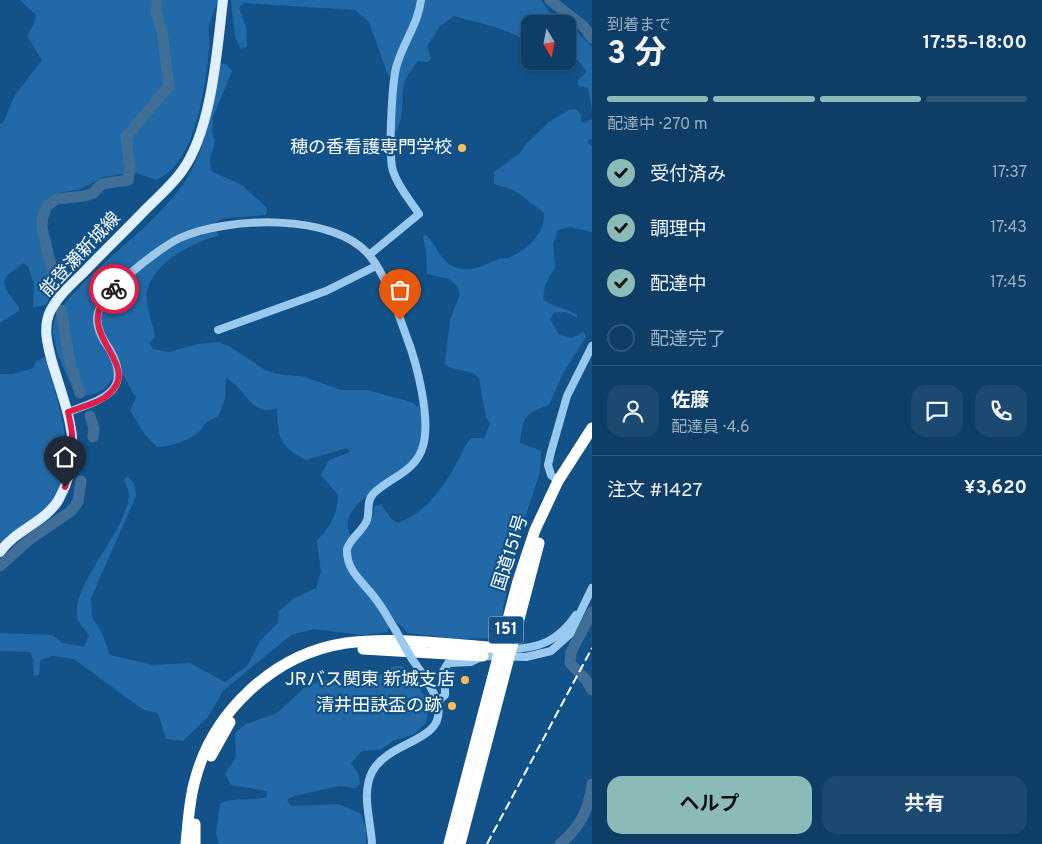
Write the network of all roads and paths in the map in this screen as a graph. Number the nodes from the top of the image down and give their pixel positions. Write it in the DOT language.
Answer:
graph roads {
  1 [pos="223,0"];
  2 [pos="421,0"];
  3 [pos="369,256"];
  4 [pos="376,266"];
  5 [pos="218,330"];
  6 [pos="592,346"];
  7 [pos="68,412"];
  8 [pos="592,428"];
  9 [pos="592,441"];
  10 [pos="558,481"];
  11 [pos="0,552"];
  12 [pos="592,588"];
  13 [pos="505,653"];
  14 [pos="483,656"];
  15 [pos="437,702"];
  16 [pos="186,844"];
  17 [pos="195,844"];
  18 [pos="372,844"];
  19 [pos="449,844"];
  20 [pos="460,844"];
  1 -- 7 [label="main road, 能登瀬新城線"];
  2 -- 3 [label="street"];
  3 -- 4 [label="street"];
  3 -- 7 [label="street"];
  4 -- 5 [label="street"];
  4 -- 15 [label="street, bridge"];
  6 -- 10 [label="street"];
  7 -- 11 [label="main road, 能登瀬新城線"];
  8 -- 10 [label="highway, 国道151号 / 151"];
  9 -- 13 [label="highway, 国道151号 / 151"];
  10 -- 13 [label="highway, 国道151号 / 151"];
  12 -- 13 [label="street"];
  13 -- 14 [label="street"];
  13 -- 16 [label="highway"];
  13 -- 19 [label="highway, 国道151号 / 151"];
  13 -- 20 [label="highway, 国道151号 / 151"];
  14 -- 15 [label="street"];
  14 -- 17 [label="highway"];
  15 -- 18 [label="street"];
}
